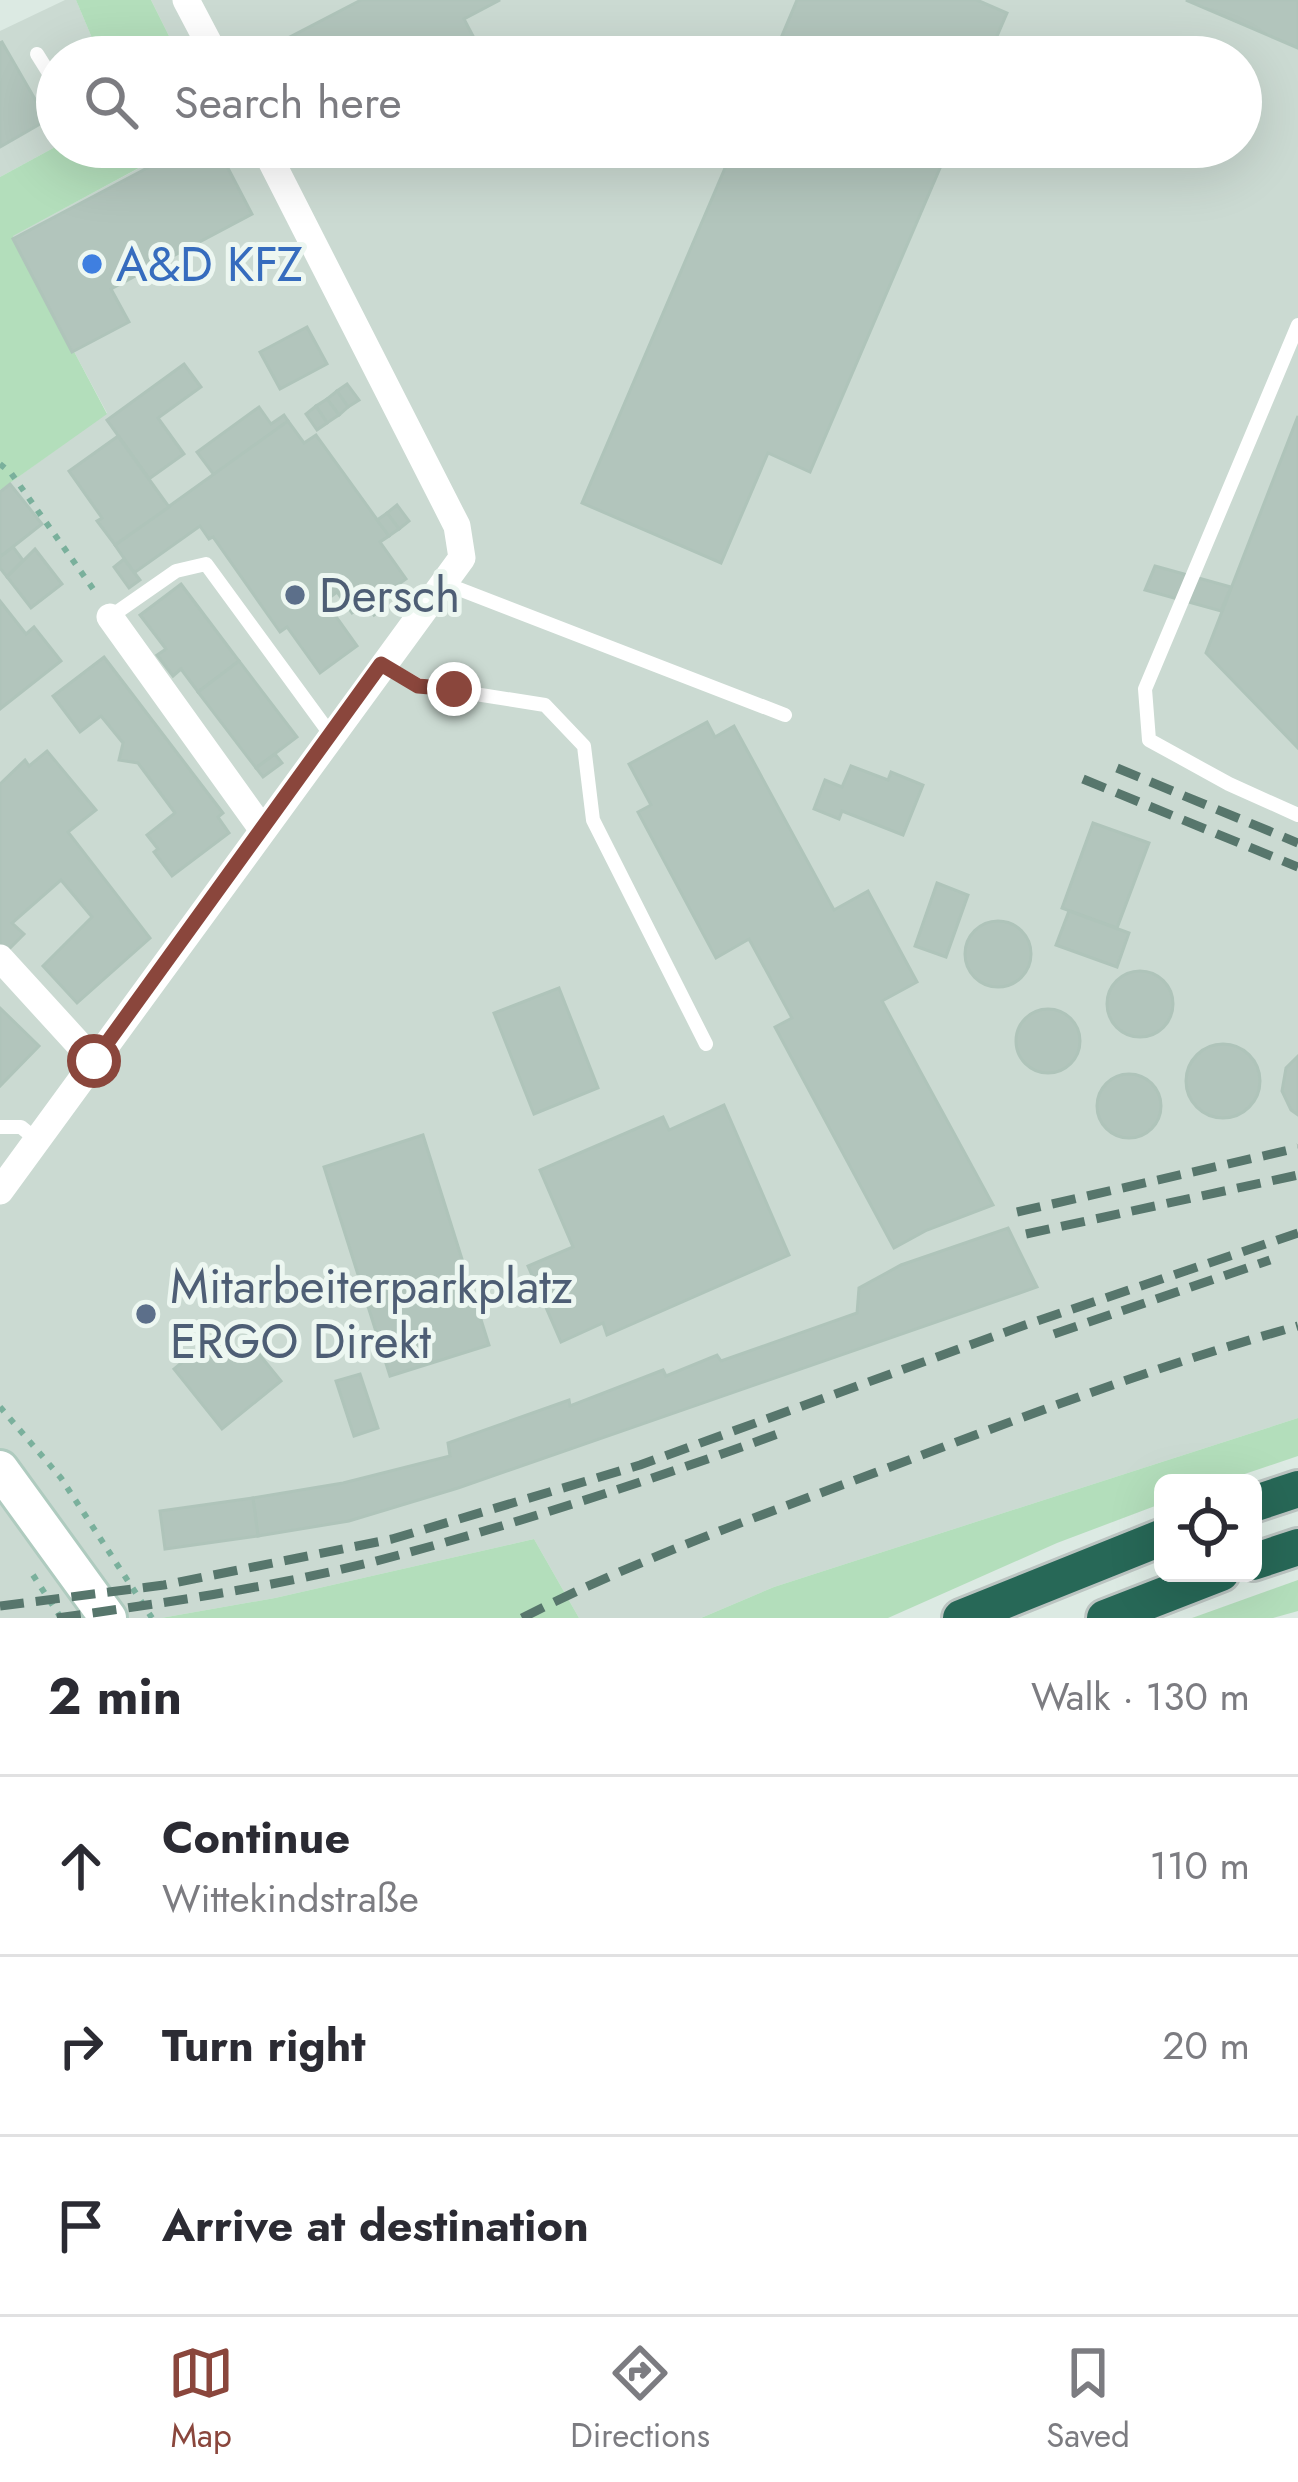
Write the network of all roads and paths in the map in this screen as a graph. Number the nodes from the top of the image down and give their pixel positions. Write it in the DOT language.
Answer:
graph roads {
  1 [pos="186,0"];
  2 [pos="206,36"];
  3 [pos="275,168"];
  4 [pos="1298,325"];
  5 [pos="0,464"];
  6 [pos="446,584"];
  7 [pos="92,586"];
  8 [pos="110,616"];
  9 [pos="381,664"];
  10 [pos="785,715"];
  11 [pos="331,735"];
  12 [pos="1298,815"];
  13 [pos="262,829"];
  14 [pos="0,958"];
  15 [pos="706,1044"];
  16 [pos="94,1061"];
  17 [pos="0,1127"];
  18 [pos="37,1140"];
  19 [pos="0,1191"];
  20 [pos="0,1406"];
  21 [pos="0,1469"];
  22 [pos="1298,1489"];
  23 [pos="1262,1501"];
  24 [pos="1154,1541"];
  25 [pos="1298,1547"];
  26 [pos="1262,1559"];
  27 [pos="1198,1582"];
  28 [pos="108,1618"];
  29 [pos="152,1618"];
  30 [pos="961,1618"];
  31 [pos="1105,1618"];
  1 -- 2 [label="street"];
  3 -- 6 [label="street"];
  4 -- 12 [label="lane"];
  5 -- 7 [label="path"];
  6 -- 9 [label="street"];
  6 -- 10 [label="lane"];
  8 -- 11 [label="lane"];
  8 -- 13 [label="street"];
  9 -- 11 [label="street"];
  9 -- 15 [label="lane"];
  11 -- 13 [label="street"];
  13 -- 16 [label="street"];
  14 -- 16 [label="street"];
  16 -- 18 [label="street"];
  17 -- 18 [label="lane"];
  18 -- 19 [label="street"];
  20 -- 29 [label="path"];
  21 -- 28 [label="main road"];
  22 -- 23 [label="highway"];
  24 -- 30 [label="highway"];
  25 -- 26 [label="highway"];
  27 -- 31 [label="highway"];
}
